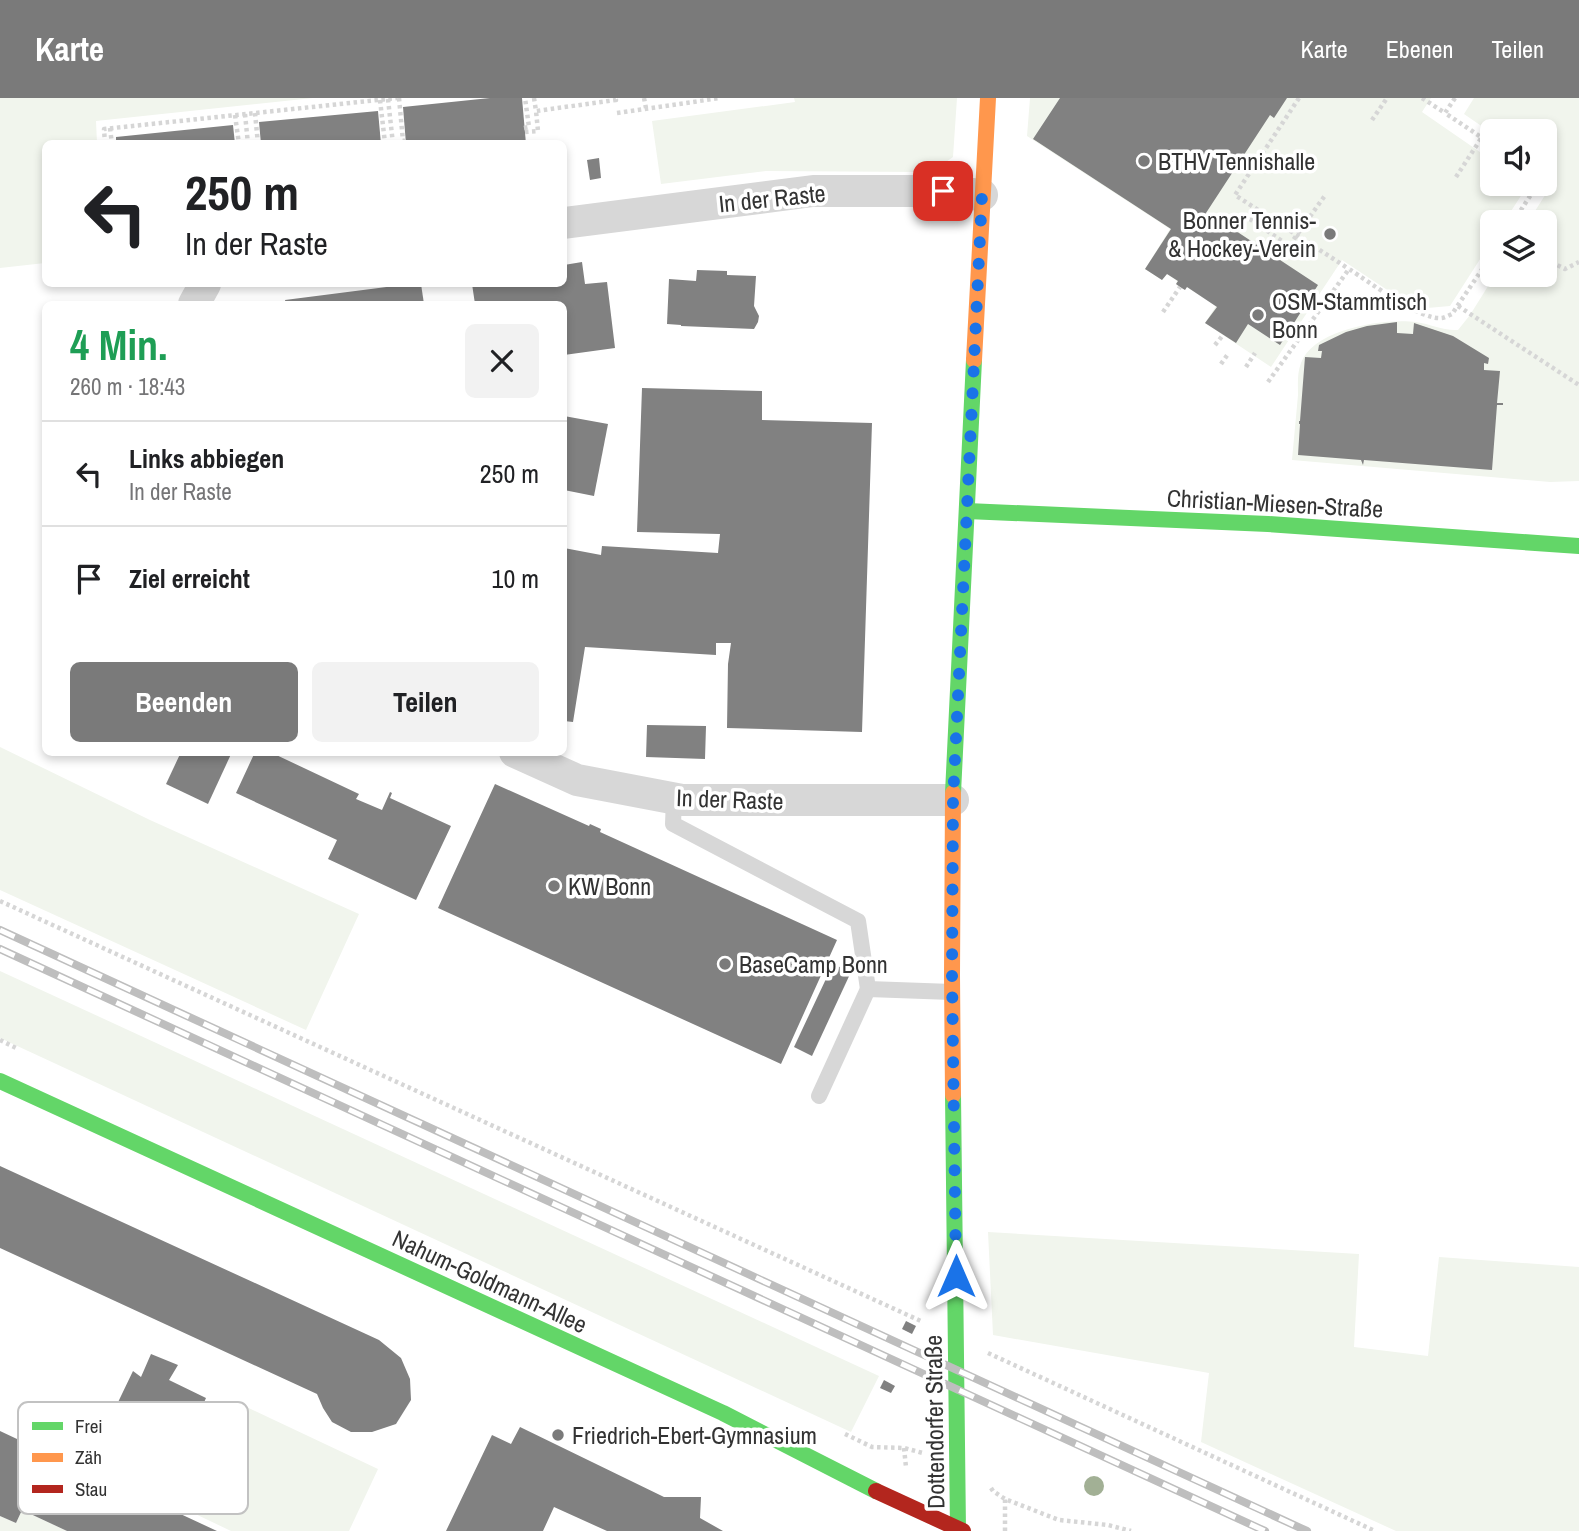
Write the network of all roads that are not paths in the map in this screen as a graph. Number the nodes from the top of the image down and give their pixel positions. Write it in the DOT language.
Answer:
graph roads {
  1 [pos="989,98"];
  2 [pos="982,195"];
  3 [pos="567,223"];
  4 [pos="967,511"];
  5 [pos="1579,546"];
  6 [pos="524,756"];
  7 [pos="674,799"];
  8 [pos="953,800"];
  9 [pos="868,989"];
  10 [pos="952,992"];
  11 [pos="0,1081"];
  12 [pos="819,1096"];
  13 [pos="960,1530"];
  1 -- 2 [label="main road, Dottendorfer Straße"];
  2 -- 3 [label="street, In der Raste"];
  2 -- 4 [label="main road, Dottendorfer Straße"];
  4 -- 5 [label="main road, Christian-Miesen-Straße"];
  4 -- 8 [label="main road, Dottendorfer Straße"];
  6 -- 7 [label="street, In der Raste"];
  7 -- 8 [label="street, In der Raste"];
  7 -- 9 [label="lane"];
  8 -- 10 [label="main road, Dottendorfer Straße"];
  9 -- 10 [label="lane"];
  9 -- 12 [label="lane"];
  10 -- 13 [label="main road, Dottendorfer Straße"];
  11 -- 13 [label="main road, Nahum-Goldmann-Allee"];
}
